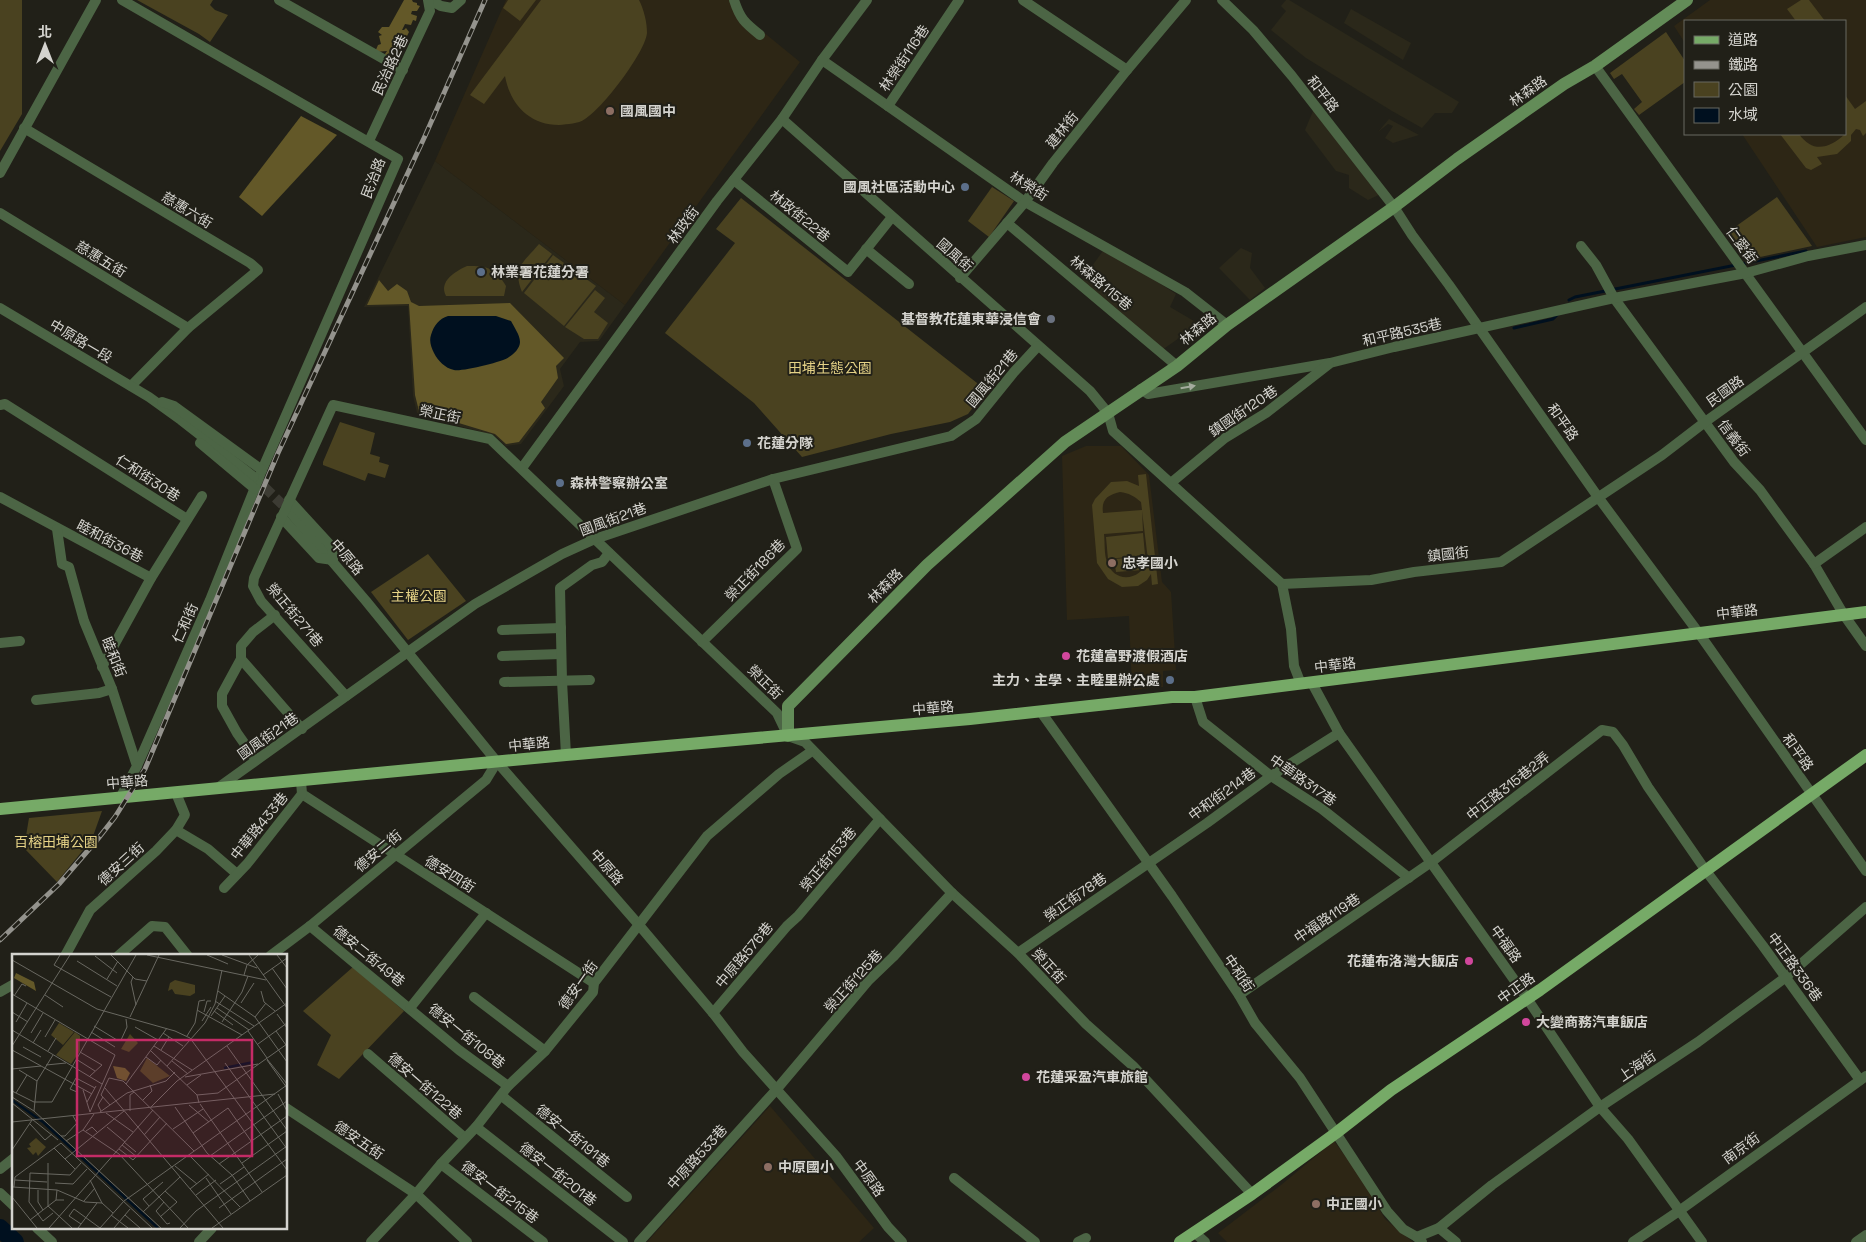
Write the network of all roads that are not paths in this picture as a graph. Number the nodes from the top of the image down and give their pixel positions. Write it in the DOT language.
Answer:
graph roads {
  1 [pos="96,0"];
  2 [pos="122,0"];
  3 [pos="279,0"];
  4 [pos="429,0"];
  5 [pos="461,0"];
  6 [pos="734,0"];
  7 [pos="959,0"];
  8 [pos="1023,0"];
  9 [pos="1186,0"];
  10 [pos="1222,0"];
  11 [pos="1687,0"];
  12 [pos="863,2"];
  13 [pos="760,35"];
  14 [pos="822,60"];
  15 [pos="1595,66"];
  16 [pos="403,70"];
  17 [pos="1127,70"];
  18 [pos="888,106"];
  19 [pos="782,119"];
  20 [pos="24,128"];
  21 [pos="369,141"];
  22 [pos="0,174"];
  23 [pos="734,180"];
  24 [pos="1025,202"];
  25 [pos="1394,207"];
  26 [pos="0,214"];
  27 [pos="892,217"];
  28 [pos="1007,223"];
  29 [pos="1866,245"];
  30 [pos="1581,246"];
  31 [pos="866,249"];
  32 [pos="1742,267"];
  33 [pos="960,278"];
  34 [pos="909,284"];
  35 [pos="1611,293"];
  36 [pos="1866,307"];
  37 [pos="0,308"];
  38 [pos="1227,325"];
  39 [pos="188,328"];
  40 [pos="1480,329"];
  41 [pos="1038,346"];
  42 [pos="1803,353"];
  43 [pos="1330,363"];
  44 [pos="1177,366"];
  45 [pos="131,386"];
  46 [pos="1141,390"];
  47 [pos="149,397"];
  48 [pos="0,405"];
  49 [pos="1108,413"];
  50 [pos="1705,422"];
  51 [pos="1866,440"];
  52 [pos="522,468"];
  53 [pos="258,474"];
  54 [pos="773,479"];
  55 [pos="1172,482"];
  56 [pos="254,489"];
  57 [pos="202,496"];
  58 [pos="0,497"];
  59 [pos="1598,497"];
  60 [pos="290,500"];
  61 [pos="286,514"];
  62 [pos="187,519"];
  63 [pos="1866,527"];
  64 [pos="57,529"];
  65 [pos="595,539"];
  66 [pos="610,553"];
  67 [pos="333,560"];
  68 [pos="1814,564"];
  69 [pos="151,578"];
  70 [pos="1282,584"];
  71 [pos="1866,612"];
  72 [pos="1844,614"];
  73 [pos="274,615"];
  74 [pos="561,628"];
  75 [pos="502,630"];
  76 [pos="1698,632"];
  77 [pos="20,641"];
  78 [pos="702,642"];
  79 [pos="0,643"];
  80 [pos="1866,646"];
  81 [pos="408,652"];
  82 [pos="561,654"];
  83 [pos="502,656"];
  84 [pos="241,659"];
  85 [pos="102,667"];
  86 [pos="590,680"];
  87 [pos="562,681"];
  88 [pos="504,682"];
  89 [pos="1307,683"];
  90 [pos="112,689"];
  91 [pos="346,696"];
  92 [pos="1195,697"];
  93 [pos="36,700"];
  94 [pos="1041,712"];
  95 [pos="302,729"];
  96 [pos="1602,730"];
  97 [pos="1339,734"];
  98 [pos="788,736"];
  99 [pos="812,751"];
  100 [pos="566,755"];
  101 [pos="1866,755"];
  102 [pos="256,760"];
  103 [pos="497,762"];
  104 [pos="136,766"];
  105 [pos="1272,776"];
  106 [pos="301,781"];
  107 [pos="219,787"];
  108 [pos="176,793"];
  109 [pos="302,794"];
  110 [pos="1811,795"];
  111 [pos="120,798"];
  112 [pos="0,810"];
  113 [pos="880,819"];
  114 [pos="176,830"];
  115 [pos="395,855"];
  116 [pos="1148,863"];
  117 [pos="1430,863"];
  118 [pos="1706,871"];
  119 [pos="1866,871"];
  120 [pos="236,874"];
  121 [pos="1409,878"];
  122 [pos="224,888"];
  123 [pos="952,893"];
  124 [pos="1866,907"];
  125 [pos="486,913"];
  126 [pos="798,916"];
  127 [pos="639,924"];
  128 [pos="310,926"];
  129 [pos="1018,953"];
  130 [pos="66,954"];
  131 [pos="120,954"];
  132 [pos="186,954"];
  133 [pos="273,954"];
  134 [pos="1786,977"];
  135 [pos="594,983"];
  136 [pos="12,985"];
  137 [pos="0,992"];
  138 [pos="1239,995"];
  139 [pos="474,997"];
  140 [pos="1528,999"];
  141 [pos="410,1008"];
  142 [pos="713,1012"];
  143 [pos="545,1051"];
  144 [pos="368,1054"];
  145 [pos="1863,1078"];
  146 [pos="508,1086"];
  147 [pos="776,1090"];
  148 [pos="502,1096"];
  149 [pos="1600,1107"];
  150 [pos="288,1109"];
  151 [pos="476,1127"];
  152 [pos="1336,1134"];
  153 [pos="465,1138"];
  154 [pos="12,1160"];
  155 [pos="441,1164"];
  156 [pos="0,1169"];
  157 [pos="954,1178"];
  158 [pos="0,1193"];
  159 [pos="416,1194"];
  160 [pos="1252,1194"];
  161 [pos="626,1197"];
  162 [pos="12,1204"];
  163 [pos="1679,1211"];
  164 [pos="1439,1228"];
  165 [pos="39,1230"];
  166 [pos="210,1230"];
  167 [pos="1194,1232"];
  168 [pos="1866,1235"];
  169 [pos="1419,1240"];
  170 [pos="52,1242"];
  171 [pos="199,1242"];
  172 [pos="371,1242"];
  173 [pos="467,1242"];
  174 [pos="543,1242"];
  175 [pos="623,1242"];
  176 [pos="639,1242"];
  177 [pos="902,1242"];
  178 [pos="1035,1242"];
  179 [pos="1180,1242"];
  180 [pos="1205,1242"];
  181 [pos="1456,1242"];
  182 [pos="1633,1242"];
  183 [pos="1702,1242"];
  184 [pos="1856,1242"];
  1 -- 20 [label="street"];
  2 -- 21 [label="street, 民治路"];
  3 -- 16 [label="street"];
  4 -- 5 [label="street"];
  4 -- 16 [label="street, 民治路2巷"];
  6 -- 13 [label="street"];
  7 -- 18 [label="street, 林榮街116巷"];
  8 -- 17 [label="street"];
  9 -- 17 [label="street, 建林街"];
  10 -- 25 [label="street, 和平路"];
  11 -- 15 [label="street, 林森路"];
  12 -- 14 [label="street, 林政街"];
  14 -- 18 [label="street, 林榮街"];
  14 -- 19 [label="street, 林政街"];
  15 -- 25 [label="street, 林森路"];
  15 -- 32 [label="street, 仁愛街"];
  16 -- 21 [label="street, 民治路2巷"];
  17 -- 24 [label="street, 建林街"];
  18 -- 24 [label="street, 林榮街"];
  19 -- 23 [label="street, 林政街"];
  19 -- 27 [label="street, 國風街"];
  20 -- 22 [label="street"];
  20 -- 39 [label="street, 慈惠六街"];
  21 -- 53 [label="street, 民治路"];
  23 -- 31 [label="street, 林政街22巷"];
  23 -- 52 [label="street, 林政街"];
  24 -- 28 [label="street, 建林街"];
  24 -- 38 [label="street, 林榮街"];
  25 -- 38 [label="street, 林森路"];
  25 -- 40 [label="street, 和平路"];
  26 -- 39 [label="street, 慈惠五街"];
  27 -- 31 [label="street"];
  27 -- 33 [label="street, 國風街"];
  28 -- 33 [label="street, 建林街"];
  28 -- 44 [label="street, 林森路115巷"];
  29 -- 32 [label="street, 和平路535巷"];
  30 -- 35 [label="street, 信義街"];
  31 -- 34 [label="street"];
  32 -- 35 [label="street, 和平路535巷"];
  32 -- 42 [label="street, 仁愛街"];
  33 -- 41 [label="street, 國風街"];
  35 -- 40 [label="street, 和平路535巷"];
  35 -- 50 [label="street, 信義街"];
  36 -- 42 [label="street, 民國路"];
  37 -- 45 [label="street, 中原路一段"];
  38 -- 44 [label="street, 林森路"];
  39 -- 45 [label="street"];
  40 -- 43 [label="street, 和平路535巷"];
  40 -- 59 [label="street, 和平路"];
  41 -- 49 [label="street, 國風街"];
  41 -- 54 [label="street, 國風街21巷"];
  42 -- 50 [label="street, 民國路"];
  42 -- 51 [label="street, 仁愛街"];
  46 -- 43 [label="street, 和平路535巷, one-way"];
  43 -- 55 [label="street, 鎮國街120巷"];
  44 -- 46 [label="street, 林森路"];
  45 -- 47 [label="street, 中原路一段"];
  46 -- 49 [label="street, 林森路"];
  47 -- 53 [label="street"];
  47 -- 56 [label="street"];
  48 -- 62 [label="street, 仁和街30巷"];
  49 -- 55 [label="street"];
  49 -- 98 [label="street, 林森路"];
  50 -- 59 [label="street, 民國路"];
  50 -- 68 [label="street, 信義街"];
  52 -- 60 [label="street, 榮正街"];
  52 -- 65 [label="street, 榮正街"];
  53 -- 56 [label="street, 仁和街"];
  54 -- 65 [label="street, 國風街21巷"];
  54 -- 78 [label="street, 榮正街186巷"];
  55 -- 70 [label="street"];
  56 -- 104 [label="street, 仁和街"];
  57 -- 62 [label="street, 仁和街30巷"];
  58 -- 64 [label="street, 睦和街36巷"];
  59 -- 70 [label="street, 鎮國街"];
  59 -- 76 [label="street, 和平路"];
  60 -- 61 [label="street, 榮正街"];
  60 -- 67 [label="street"];
  61 -- 67 [label="street, 中原路"];
  61 -- 73 [label="street, 榮正街271巷"];
  62 -- 69 [label="street, 仁和街30巷"];
  63 -- 68 [label="street"];
  64 -- 69 [label="street, 睦和街36巷"];
  64 -- 85 [label="street, 睦和街"];
  65 -- 66 [label="street, 榮正街"];
  65 -- 81 [label="street, 國風街21巷"];
  66 -- 74 [label="street"];
  66 -- 78 [label="street, 榮正街"];
  67 -- 81 [label="street, 中原路"];
  68 -- 72 [label="street, 信義街"];
  69 -- 85 [label="street, 仁和街30巷"];
  70 -- 89 [label="street"];
  71 -- 72 [label="main road, 中華路"];
  72 -- 76 [label="main road, 中華路"];
  72 -- 80 [label="street, 信義街"];
  73 -- 84 [label="street"];
  73 -- 91 [label="street, 榮正街271巷"];
  74 -- 75 [label="street"];
  74 -- 82 [label="street"];
  76 -- 89 [label="main road, 中華路"];
  76 -- 110 [label="street, 和平路"];
  77 -- 79 [label="street"];
  78 -- 98 [label="street, 榮正街"];
  81 -- 91 [label="street, 國風街21巷"];
  81 -- 103 [label="street, 中原路"];
  82 -- 83 [label="street"];
  82 -- 87 [label="street"];
  84 -- 95 [label="street"];
  84 -- 102 [label="street"];
  85 -- 90 [label="street, 睦和街"];
  86 -- 87 [label="street"];
  87 -- 88 [label="street"];
  87 -- 100 [label="street"];
  89 -- 92 [label="main road, 中華路"];
  89 -- 97 [label="street, 中福路"];
  90 -- 93 [label="street"];
  90 -- 104 [label="street, 睦和街"];
  91 -- 95 [label="street, 國風街21巷"];
  92 -- 94 [label="main road, 中華路"];
  92 -- 105 [label="street, 中華路317巷"];
  94 -- 98 [label="main road, 中華路"];
  94 -- 116 [label="street, 中和街"];
  95 -- 102 [label="street, 國風街21巷"];
  96 -- 117 [label="street, 中正路315巷2弄"];
  96 -- 118 [label="street, 中正路336巷"];
  97 -- 105 [label="street, 中和街214巷"];
  97 -- 117 [label="street, 中福路"];
  98 -- 99 [label="street, 榮正街"];
  98 -- 100 [label="main road, 中華路"];
  99 -- 113 [label="street, 榮正街"];
  99 -- 127 [label="street, 德安一街"];
  100 -- 103 [label="main road, 中華路"];
  101 -- 110 [label="main road, 中正路"];
  102 -- 107 [label="street, 國風街21巷"];
  103 -- 106 [label="main road, 中華路"];
  103 -- 115 [label="street, 德安二街"];
  103 -- 127 [label="street, 中原路"];
  104 -- 111 [label="street"];
  105 -- 116 [label="street, 中和街214巷"];
  105 -- 121 [label="street, 中華路317巷"];
  106 -- 107 [label="main road, 中華路"];
  106 -- 109 [label="street"];
  107 -- 108 [label="main road, 中華路"];
  108 -- 111 [label="main road, 中華路"];
  108 -- 114 [label="street, 德安三街"];
  109 -- 115 [label="street, 德安四街"];
  109 -- 120 [label="street, 中華路433巷"];
  110 -- 118 [label="main road, 中正路"];
  110 -- 119 [label="street, 和平路"];
  111 -- 112 [label="main road, 中華路"];
  113 -- 123 [label="street, 榮正街"];
  113 -- 126 [label="street, 榮正街153巷"];
  114 -- 120 [label="street, 中華路433巷"];
  114 -- 130 [label="street, 德安三街"];
  115 -- 125 [label="street, 德安四街"];
  115 -- 128 [label="street, 德安二街"];
  116 -- 129 [label="street, 榮正街78巷"];
  116 -- 138 [label="street, 中和街"];
  117 -- 121 [label="street, 中福路119巷"];
  117 -- 140 [label="street, 中福路"];
  118 -- 134 [label="street, 中正路336巷"];
  118 -- 140 [label="main road, 中正路"];
  120 -- 122 [label="street, 中華路433巷"];
  121 -- 138 [label="street, 中福路119巷"];
  123 -- 129 [label="street, 榮正街"];
  123 -- 147 [label="street, 榮正街125巷"];
  124 -- 134 [label="street, 上海街"];
  125 -- 135 [label="street, 德安四街"];
  125 -- 141 [label="street"];
  126 -- 142 [label="street, 中原路576巷"];
  127 -- 135 [label="street, 德安一街"];
  127 -- 142 [label="street, 中原路"];
  128 -- 133 [label="street, 德安二街"];
  128 -- 141 [label="street, 德安二街49巷"];
  129 -- 160 [label="street, 榮正街"];
  131 -- 132 [label="street"];
  134 -- 145 [label="street, 中正路336巷"];
  134 -- 149 [label="street, 上海街"];
  135 -- 143 [label="street, 德安一街"];
  136 -- 137 [label="street"];
  138 -- 152 [label="street, 中和街"];
  139 -- 143 [label="street"];
  140 -- 149 [label="street, 中福路"];
  140 -- 152 [label="main road, 中正路"];
  141 -- 146 [label="street, 德安一街108巷"];
  142 -- 147 [label="street, 中原路"];
  143 -- 146 [label="street, 德安一街"];
  144 -- 153 [label="street, 德安一街122巷"];
  145 -- 163 [label="street, 南京街"];
  146 -- 148 [label="street, 德安一街"];
  147 -- 176 [label="street, 中原路533巷"];
  147 -- 177 [label="street, 中原路"];
  148 -- 151 [label="street, 德安一街"];
  148 -- 161 [label="street, 德安一街191巷"];
  149 -- 163 [label="street, 中福路"];
  149 -- 164 [label="street, 上海街"];
  150 -- 159 [label="street, 德安五街"];
  151 -- 153 [label="street, 德安一街"];
  151 -- 175 [label="street, 德安一街201巷"];
  152 -- 160 [label="main road, 中正路"];
  152 -- 169 [label="street, 中和街"];
  153 -- 155 [label="street, 德安一街"];
  154 -- 156 [label="street"];
  155 -- 159 [label="street, 德安一街"];
  155 -- 174 [label="street, 德安一街215巷"];
  157 -- 178 [label="street"];
  158 -- 162 [label="street"];
  159 -- 172 [label="street, 德安一街"];
  159 -- 173 [label="street, 德安五街"];
  160 -- 167 [label="main road, 中正路"];
  163 -- 182 [label="street, 南京街"];
  163 -- 183 [label="street, 中福路"];
  164 -- 169 [label="street, 上海街"];
  164 -- 181 [label="street"];
  165 -- 170 [label="street"];
  166 -- 171 [label="street"];
  167 -- 179 [label="main road, 中正路"];
  167 -- 180 [label="street"];
  168 -- 184 [label="street"];
}
